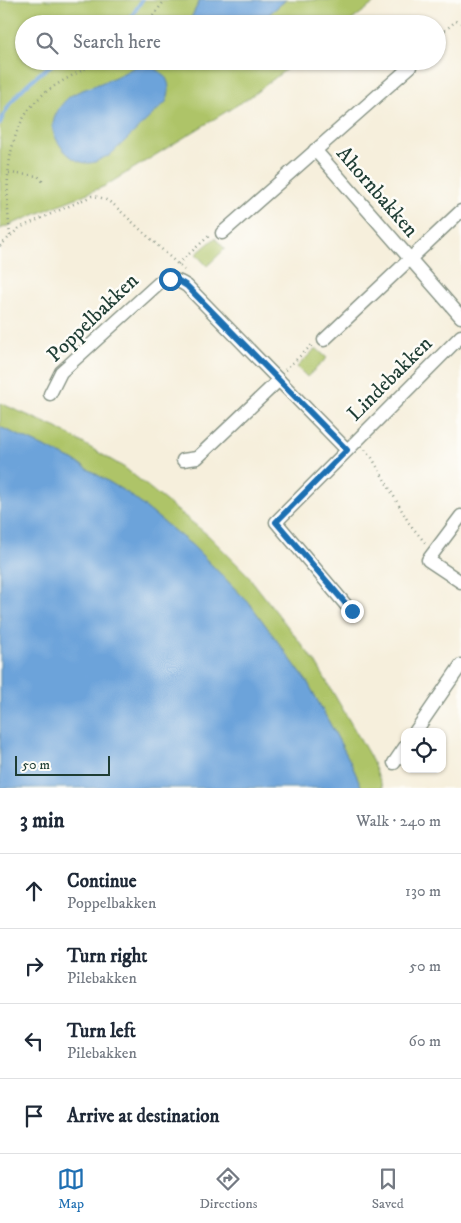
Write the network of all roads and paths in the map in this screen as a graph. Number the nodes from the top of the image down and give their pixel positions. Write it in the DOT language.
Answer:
graph roads {
  1 [pos="165,0"];
  2 [pos="154,15"];
  3 [pos="461,23"];
  4 [pos="446,29"];
  5 [pos="82,70"];
  6 [pos="405,70"];
  7 [pos="315,150"];
  8 [pos="9,173"];
  9 [pos="45,184"];
  10 [pos="461,211"];
  11 [pos="218,232"];
  12 [pos="10,236"];
  13 [pos="410,260"];
  14 [pos="178,264"];
  15 [pos="461,317"];
  16 [pos="461,336"];
  17 [pos="320,341"];
  18 [pos="279,380"];
  19 [pos="50,394"];
  20 [pos="347,450"];
  21 [pos="183,460"];
  22 [pos="461,516"];
  23 [pos="461,582"];
  24 [pos="352,611"];
  25 [pos="461,665"];
  26 [pos="418,728"];
  27 [pos="401,753"];
  28 [pos="394,763"];
  1 -- 2 [label="path"];
  3 -- 4 [label="path"];
  5 -- 8 [label="path"];
  6 -- 7 [label="street, Ahornbakken"];
  7 -- 11 [label="street, Ahornbakken"];
  7 -- 13 [label="street, Ahornbakken"];
  8 -- 9 [label="path"];
  8 -- 12 [label="path"];
  10 -- 13 [label="street, Ahornbakken"];
  11 -- 14 [label="path"];
  13 -- 15 [label="street, Ahornbakken"];
  13 -- 17 [label="street, Ahornbakken"];
  16 -- 20 [label="street, Lindebakken"];
  17 -- 18 [label="path"];
  18 -- 19 [label="street, Poppelbakken"];
  18 -- 20 [label="street, Poppelbakken"];
  18 -- 21 [label="street"];
  20 -- 24 [label="street, Lindebakken"];
  22 -- 23 [label="street"];
  25 -- 26 [label="street"];
  27 -- 28 [label="street"];
}
